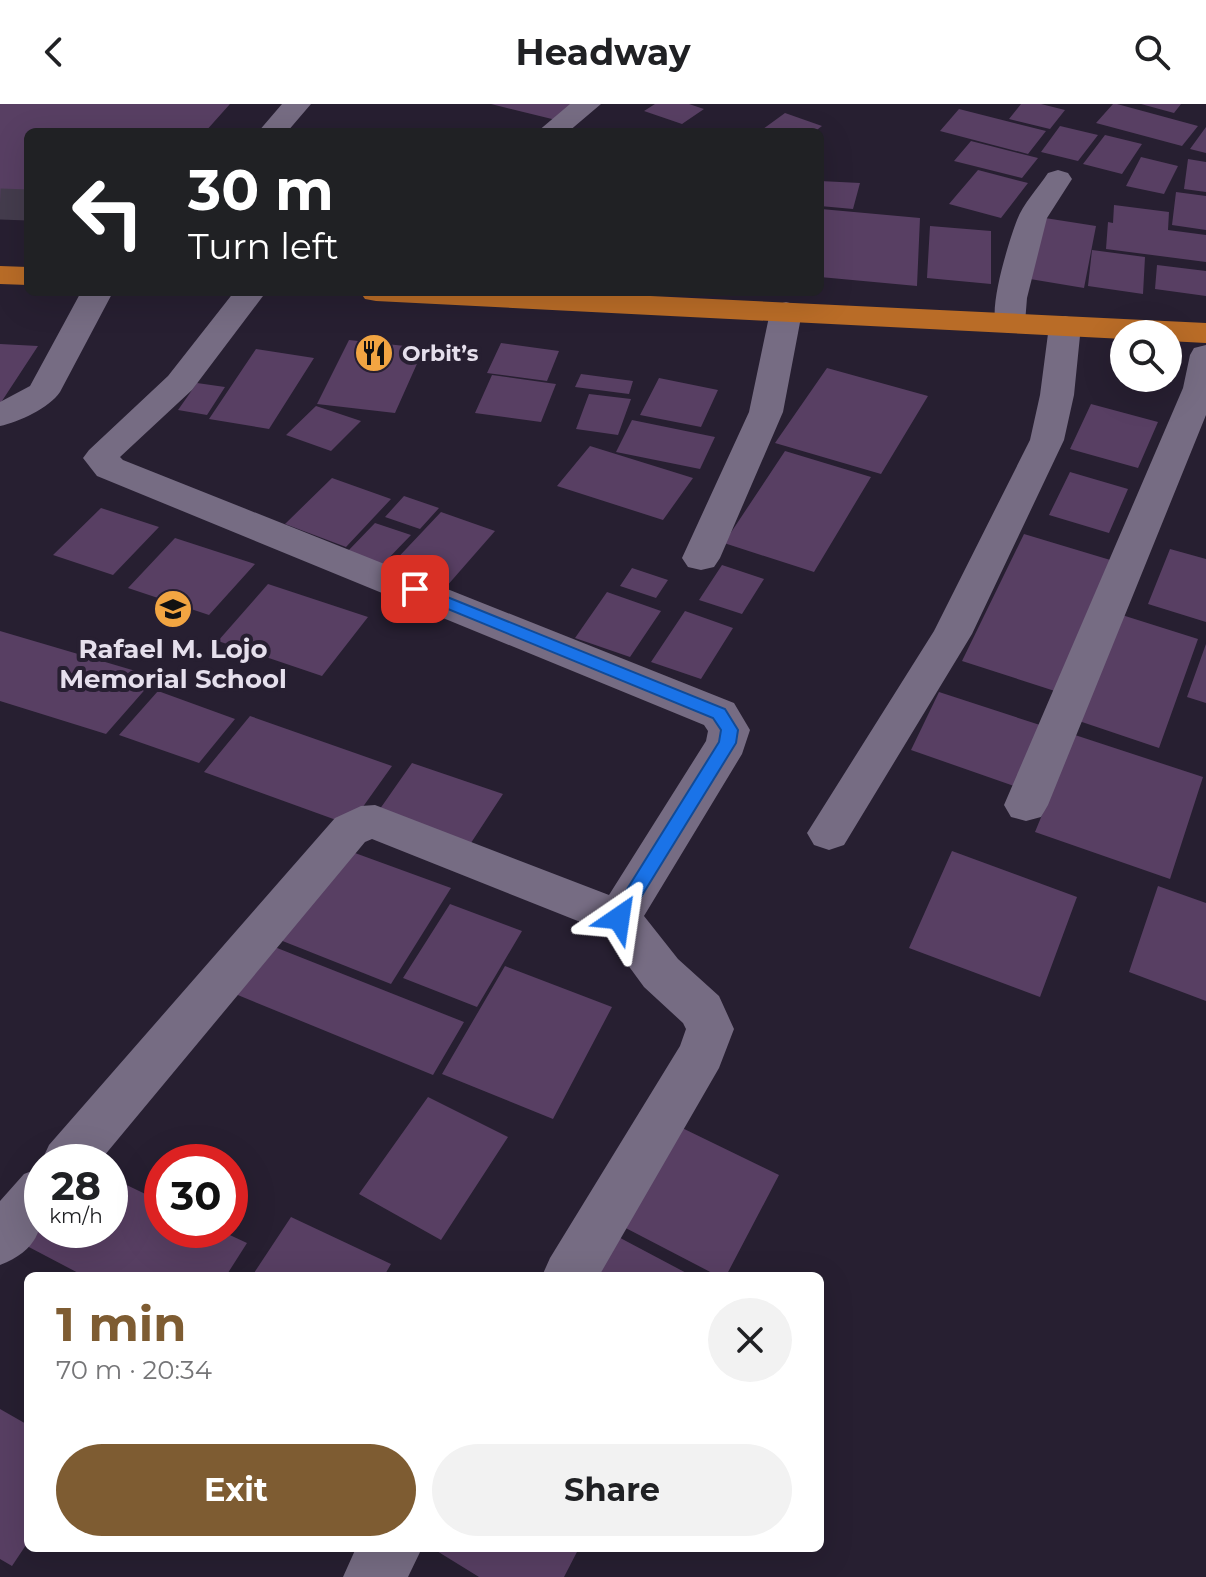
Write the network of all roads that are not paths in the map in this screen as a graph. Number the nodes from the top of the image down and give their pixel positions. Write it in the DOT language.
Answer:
graph roads {
  1 [pos="297,104"];
  2 [pos="587,104"];
  3 [pos="276,128"];
  4 [pos="556,128"];
  5 [pos="1058,179"];
  6 [pos="0,275"];
  7 [pos="24,276"];
  8 [pos="95,296"];
  9 [pos="247,296"];
  10 [pos="458,296"];
  11 [pos="786,312"];
  12 [pos="1009,323"];
  13 [pos="1065,326"];
  14 [pos="1206,333"];
  15 [pos="1206,355"];
  16 [pos="0,416"];
  17 [pos="701,558"];
  18 [pos="1026,805"];
  19 [pos="829,833"];
  20 [pos="619,918"];
  21 [pos="82,1144"];
  22 [pos="24,1212"];
  23 [pos="0,1240"];
  24 [pos="571,1272"];
  25 [pos="389,1552"];
  26 [pos="373,1577"];
  1 -- 3 [label="street"];
  2 -- 4 [label="street"];
  5 -- 12 [label="street"];
  6 -- 7 [label="highway"];
  8 -- 16 [label="street"];
  9 -- 20 [label="street"];
  10 -- 11 [label="highway"];
  11 -- 12 [label="highway"];
  11 -- 17 [label="street"];
  12 -- 13 [label="highway"];
  13 -- 14 [label="highway"];
  13 -- 19 [label="street"];
  15 -- 18 [label="street"];
  20 -- 21 [label="street"];
  20 -- 24 [label="street"];
  22 -- 23 [label="street"];
  25 -- 26 [label="street"];
}
